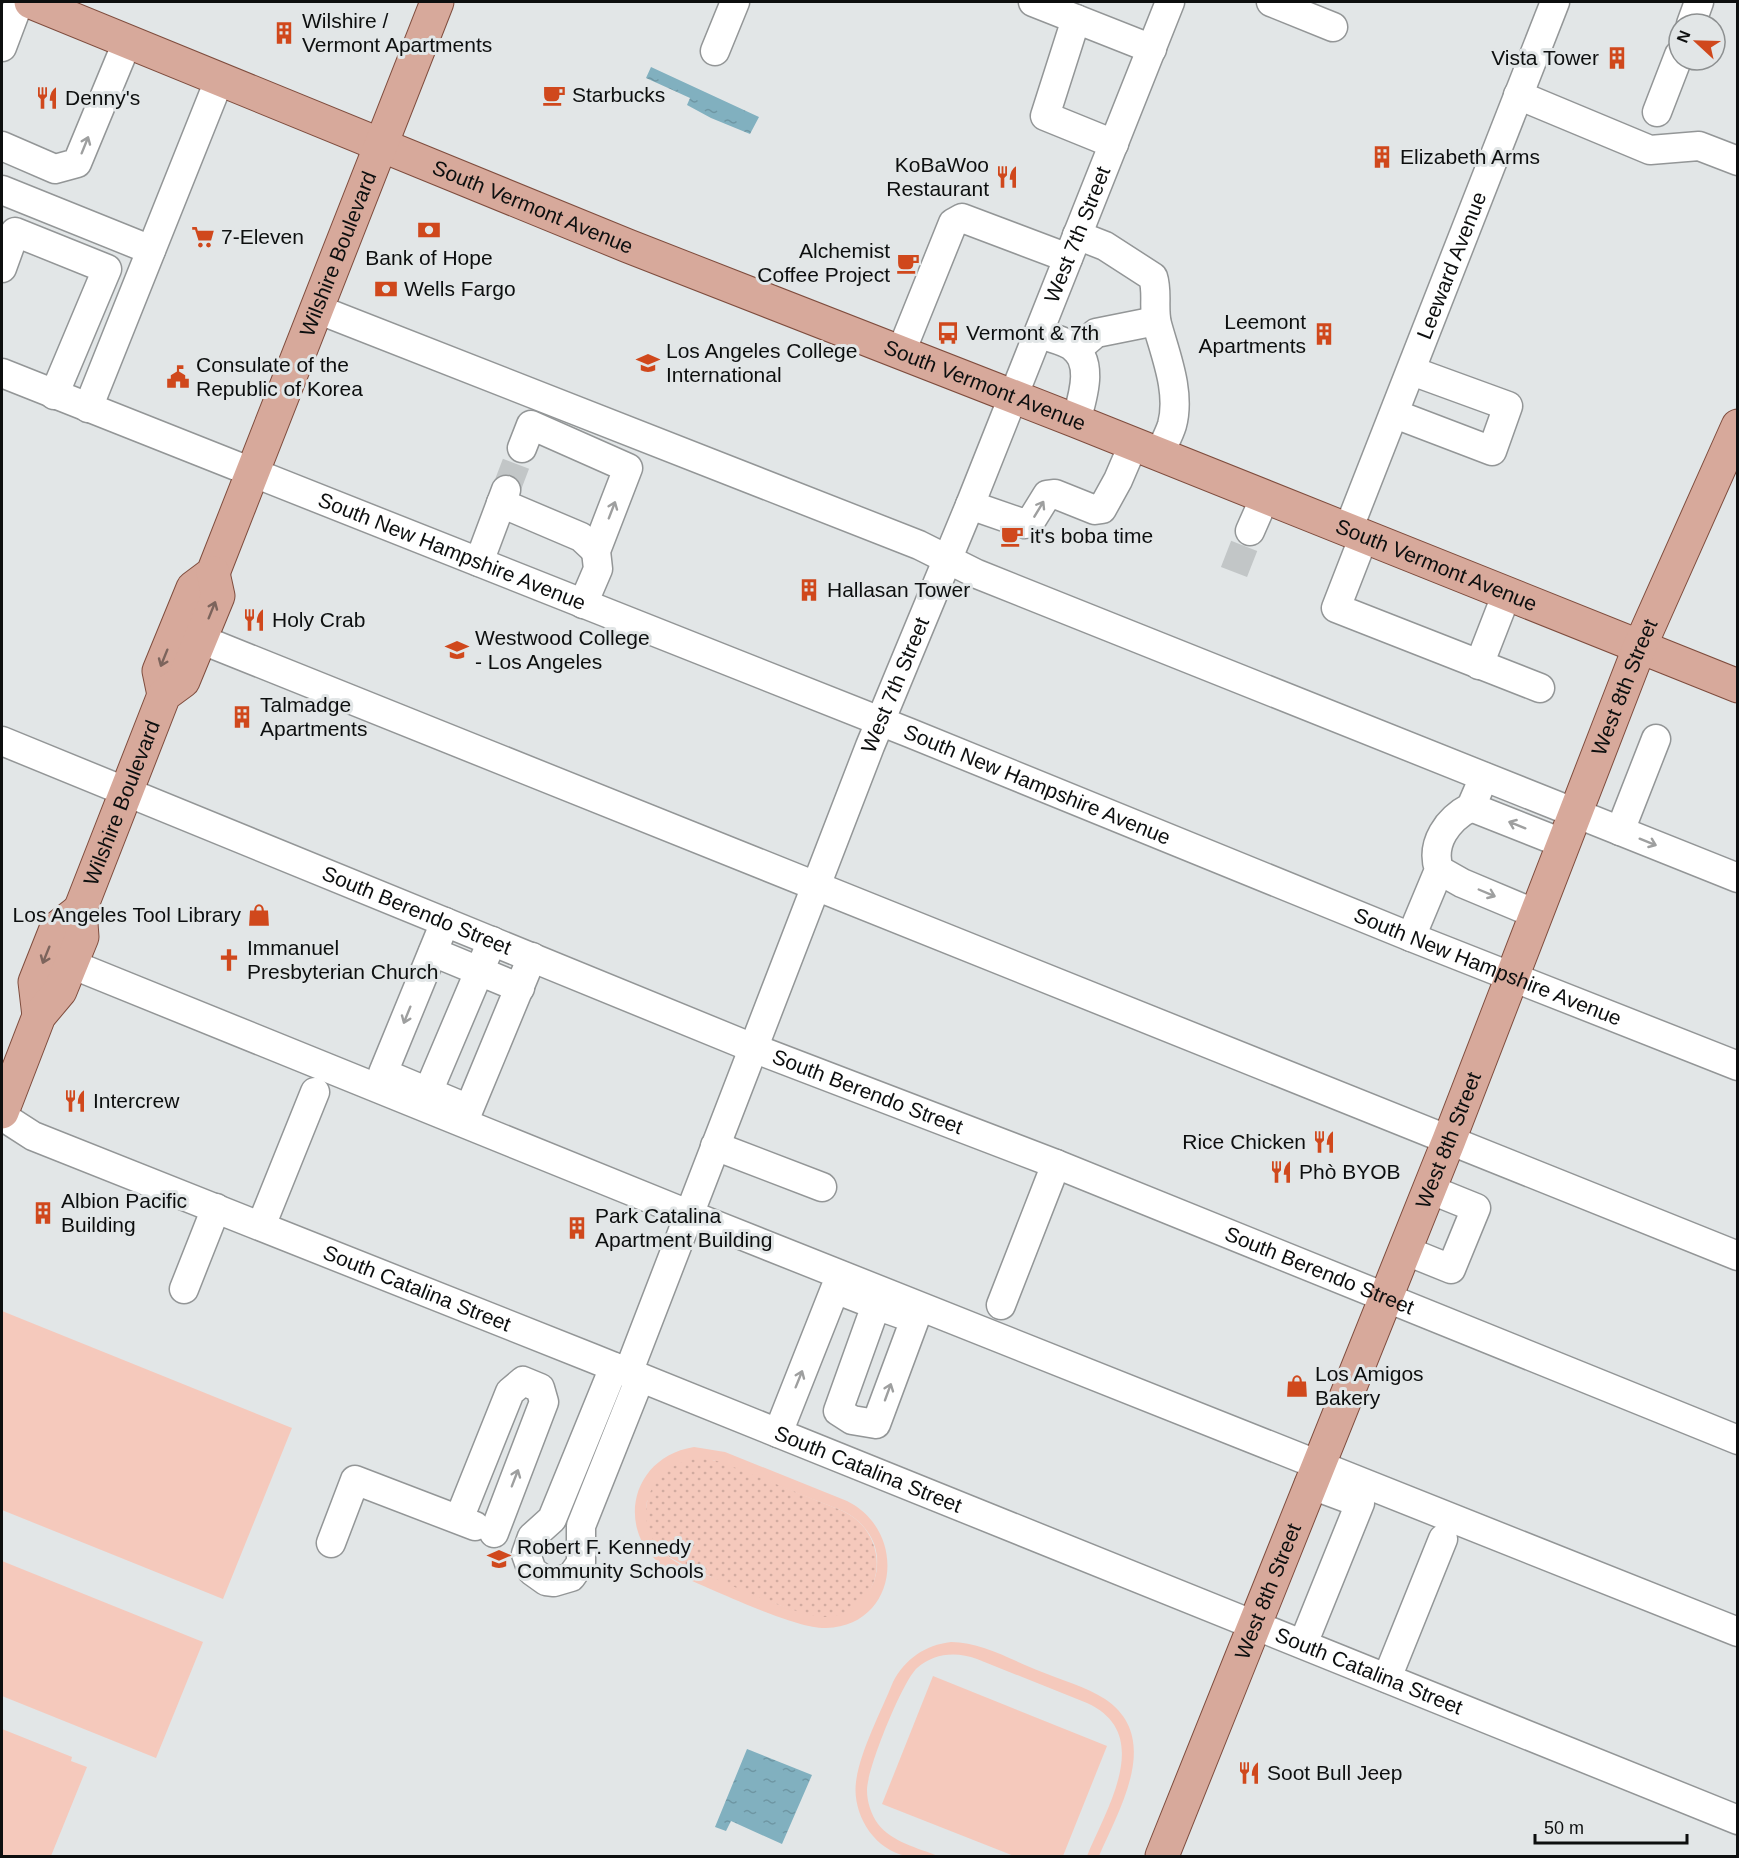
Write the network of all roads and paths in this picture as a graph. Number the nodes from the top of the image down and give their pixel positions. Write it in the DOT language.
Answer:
graph roads {
  1 [pos="19,2"];
  2 [pos="31,2"];
  3 [pos="437,2"];
  4 [pos="735,2"];
  5 [pos="1034,2"];
  6 [pos="1170,2"];
  7 [pos="1271,2"];
  8 [pos="1555,2"];
  9 [pos="1076,18"];
  10 [pos="1333,27"];
  11 [pos="128,40"];
  12 [pos="2,47"];
  13 [pos="1152,49"];
  14 [pos="715,51"];
  15 [pos="1672,72"];
  16 [pos="220,78"];
  17 [pos="1518,95"];
  18 [pos="1657,112"];
  19 [pos="1114,144"];
  20 [pos="380,145"];
  21 [pos="2,146"];
  22 [pos="1737,161"];
  23 [pos="2,190"];
  24 [pos="1073,247"];
  25 [pos="147,261"];
  26 [pos="2,268"];
  27 [pos="107,269"];
  28 [pos="317,309"];
  29 [pos="1156,321"];
  30 [pos="1038,334"];
  31 [pos="1076,350"];
  32 [pos="901,352"];
  33 [pos="1412,371"];
  34 [pos="2,373"];
  35 [pos="54,395"];
  36 [pos="1012,397"];
  37 [pos="88,408"];
  38 [pos="1395,414"];
  39 [pos="1076,421"];
  40 [pos="1737,426"];
  41 [pos="522,448"];
  42 [pos="1146,450"];
  43 [pos="252,473"];
  44 [pos="1265,497"];
  45 [pos="970,505"];
  46 [pos="1250,531"];
  47 [pos="1356,533"];
  48 [pos="596,551"];
  49 [pos="947,560"];
  50 [pos="479,562"];
  51 [pos="213,573"];
  52 [pos="1507,593"];
  53 [pos="583,604"];
  54 [pos="200,639"];
  55 [pos="1640,646"];
  56 [pos="1479,665"];
  57 [pos="1737,686"];
  58 [pos="1540,688"];
  59 [pos="164,695"];
  60 [pos="881,722"];
  61 [pos="1656,739"];
  62 [pos="2,741"];
  63 [pos="1484,777"];
  64 [pos="126,793"];
  65 [pos="1471,807"];
  66 [pos="1574,813"];
  67 [pos="1620,831"];
  68 [pos="1562,843"];
  69 [pos="1439,870"];
  70 [pos="1737,878"];
  71 [pos="816,886"];
  72 [pos="80,910"];
  73 [pos="1536,914"];
  74 [pos="445,922"];
  75 [pos="1411,937"];
  76 [pos="492,941"];
  77 [pos="433,952"];
  78 [pos="532,957"];
  79 [pos="71,964"];
  80 [pos="479,971"];
  81 [pos="1512,978"];
  82 [pos="520,988"];
  83 [pos="39,1016"];
  84 [pos="753,1048"];
  85 [pos="1737,1066"];
  86 [pos="315,1092"];
  87 [pos="428,1092"];
  88 [pos="2,1114"];
  89 [pos="1449,1140"];
  90 [pos="715,1146"];
  91 [pos="1056,1164"];
  92 [pos="822,1187"];
  93 [pos="1429,1189"];
  94 [pos="216,1208"];
  95 [pos="688,1214"];
  96 [pos="261,1226"];
  97 [pos="1404,1250"];
  98 [pos="1737,1256"];
  99 [pos="184,1288"];
  100 [pos="1385,1296"];
  101 [pos="876,1305"];
  102 [pos="1001,1305"];
  103 [pos="627,1373"];
  104 [pos="852,1420"];
  105 [pos="778,1433"];
  106 [pos="1737,1440"];
  107 [pos="838,1457"];
  108 [pos="1313,1474"];
  109 [pos="459,1519"];
  110 [pos="494,1533"];
  111 [pos="1443,1539"];
  112 [pos="331,1543"];
  113 [pos="528,1546"];
  114 [pos="1255,1624"];
  115 [pos="1737,1632"];
  116 [pos="1303,1644"];
  117 [pos="1387,1678"];
  118 [pos="1737,1820"];
  119 [pos="1162,1857"];
  1 -- 12 [label="street"];
  2 -- 11 [label="main road, South Vermont Avenue"];
  3 -- 20 [label="main road, Wilshire Boulevard"];
  4 -- 14 [label="street"];
  5 -- 9 [label="street"];
  6 -- 13 [label="street, West 7th Street"];
  7 -- 10 [label="street"];
  8 -- 17 [label="street, Leeward Avenue"];
  9 -- 13 [label="street"];
  9 -- 19 [label="street"];
  11 -- 16 [label="main road, South Vermont Avenue"];
  21 -- 11 [label="street, one-way"];
  13 -- 19 [label="street, West 7th Street"];
  15 -- 18 [label="street"];
  16 -- 20 [label="main road, South Vermont Avenue"];
  16 -- 25 [label="street"];
  17 -- 22 [label="street"];
  17 -- 33 [label="street, Leeward Avenue"];
  19 -- 24 [label="street, West 7th Street"];
  20 -- 28 [label="main road, Wilshire Boulevard"];
  20 -- 32 [label="main road, South Vermont Avenue"];
  23 -- 25 [label="street"];
  24 -- 29 [label="street"];
  24 -- 30 [label="street, West 7th Street"];
  24 -- 32 [label="street"];
  25 -- 27 [label="street"];
  25 -- 37 [label="street"];
  26 -- 27 [label="street"];
  27 -- 35 [label="street"];
  28 -- 43 [label="main road, Wilshire Boulevard"];
  28 -- 49 [label="street"];
  29 -- 31 [label="street"];
  29 -- 42 [label="street"];
  30 -- 31 [label="street"];
  30 -- 36 [label="street, West 7th Street"];
  31 -- 39 [label="street"];
  32 -- 36 [label="main road, South Vermont Avenue"];
  33 -- 38 [label="street, Leeward Avenue"];
  33 -- 38 [label="street"];
  34 -- 35 [label="street, South New Hampshire Avenue"];
  35 -- 37 [label="street, South New Hampshire Avenue"];
  36 -- 39 [label="main road, South Vermont Avenue"];
  36 -- 45 [label="street, West 7th Street"];
  37 -- 43 [label="street, South New Hampshire Avenue"];
  38 -- 47 [label="street, Leeward Avenue"];
  39 -- 42 [label="main road, South Vermont Avenue"];
  40 -- 55 [label="main road, West 8th Street"];
  48 -- 41 [label="street, one-way"];
  42 -- 44 [label="main road, South Vermont Avenue"];
  45 -- 42 [label="street, one-way"];
  43 -- 50 [label="street, South New Hampshire Avenue"];
  43 -- 51 [label="main road, Wilshire Boulevard"];
  44 -- 46 [label="street"];
  44 -- 47 [label="main road, South Vermont Avenue"];
  45 -- 49 [label="street, West 7th Street"];
  47 -- 52 [label="main road, South Vermont Avenue"];
  47 -- 56 [label="street, Leeward Avenue"];
  48 -- 50 [label="street"];
  48 -- 53 [label="street"];
  49 -- 60 [label="street, West 7th Street"];
  49 -- 63 [label="street"];
  50 -- 53 [label="street, South New Hampshire Avenue"];
  54 -- 51 [label="main road, Wilshire Boulevard, one-way"];
  51 -- 59 [label="main road, Wilshire Boulevard, one-way"];
  52 -- 55 [label="main road, South Vermont Avenue"];
  52 -- 56 [label="street"];
  53 -- 60 [label="street, South New Hampshire Avenue"];
  54 -- 59 [label="main road, Wilshire Boulevard"];
  54 -- 71 [label="street"];
  55 -- 57 [label="main road, South Vermont Avenue"];
  55 -- 66 [label="main road, West 8th Street"];
  56 -- 58 [label="street"];
  59 -- 64 [label="main road, Wilshire Boulevard"];
  60 -- 71 [label="street, West 7th Street"];
  60 -- 75 [label="street, South New Hampshire Avenue"];
  61 -- 67 [label="street"];
  62 -- 64 [label="street, South Berendo Street"];
  63 -- 65 [label="street"];
  63 -- 66 [label="street"];
  64 -- 72 [label="main road, Wilshire Boulevard"];
  64 -- 74 [label="street, South Berendo Street"];
  68 -- 65 [label="street, one-way"];
  65 -- 69 [label="street"];
  66 -- 67 [label="street"];
  66 -- 68 [label="main road, West 8th Street"];
  67 -- 70 [label="street, one-way"];
  68 -- 73 [label="main road, West 8th Street"];
  69 -- 73 [label="street, one-way"];
  69 -- 75 [label="street"];
  71 -- 84 [label="street, West 7th Street"];
  71 -- 89 [label="street"];
  72 -- 79 [label="main road, Wilshire Boulevard"];
  72 -- 83 [label="main road, Wilshire Boulevard, one-way"];
  73 -- 81 [label="main road, West 8th Street"];
  74 -- 76 [label="street, South Berendo Street"];
  74 -- 77 [label="street"];
  75 -- 81 [label="street, South New Hampshire Avenue"];
  76 -- 78 [label="street, South Berendo Street"];
  76 -- 80 [label="street"];
  77 -- 80 [label="street"];
  77 -- 87 [label="street, one-way"];
  78 -- 82 [label="street"];
  78 -- 84 [label="street, South Berendo Street"];
  79 -- 83 [label="main road, Wilshire Boulevard"];
  79 -- 95 [label="street"];
  80 -- 82 [label="street"];
  80 -- 87 [label="street"];
  81 -- 85 [label="street, South New Hampshire Avenue"];
  81 -- 89 [label="main road, West 8th Street"];
  82 -- 87 [label="street"];
  83 -- 88 [label="main road, Wilshire Boulevard"];
  84 -- 90 [label="street, West 7th Street"];
  84 -- 91 [label="street, South Berendo Street"];
  86 -- 96 [label="street"];
  88 -- 94 [label="street, South Catalina Street"];
  89 -- 93 [label="main road, West 8th Street"];
  89 -- 98 [label="street"];
  90 -- 92 [label="street"];
  90 -- 95 [label="street, West 7th Street"];
  91 -- 100 [label="street, South Berendo Street"];
  91 -- 102 [label="street"];
  93 -- 97 [label="main road, West 8th Street"];
  93 -- 97 [label="street"];
  94 -- 96 [label="street, South Catalina Street"];
  94 -- 99 [label="street"];
  95 -- 103 [label="street, West 7th Street"];
  95 -- 108 [label="street"];
  96 -- 103 [label="street, South Catalina Street"];
  97 -- 100 [label="main road, West 8th Street"];
  100 -- 106 [label="street, South Berendo Street"];
  100 -- 108 [label="main road, West 8th Street"];
  101 -- 104 [label="street"];
  104 -- 101 [label="street, one-way"];
  105 -- 101 [label="street, one-way"];
  103 -- 105 [label="street, South Catalina Street"];
  103 -- 113 [label="street"];
  103 -- 113 [label="street"];
  104 -- 107 [label="street"];
  105 -- 107 [label="street, South Catalina Street"];
  107 -- 114 [label="street, South Catalina Street"];
  108 -- 114 [label="main road, West 8th Street"];
  108 -- 115 [label="street"];
  108 -- 116 [label="street"];
  109 -- 110 [label="street"];
  110 -- 109 [label="street, one-way"];
  109 -- 112 [label="street"];
  110 -- 113 [label="street"];
  111 -- 117 [label="street"];
  114 -- 116 [label="street, South Catalina Street"];
  114 -- 119 [label="main road, West 8th Street"];
  116 -- 117 [label="street, South Catalina Street"];
  117 -- 118 [label="street, South Catalina Street"];
}
